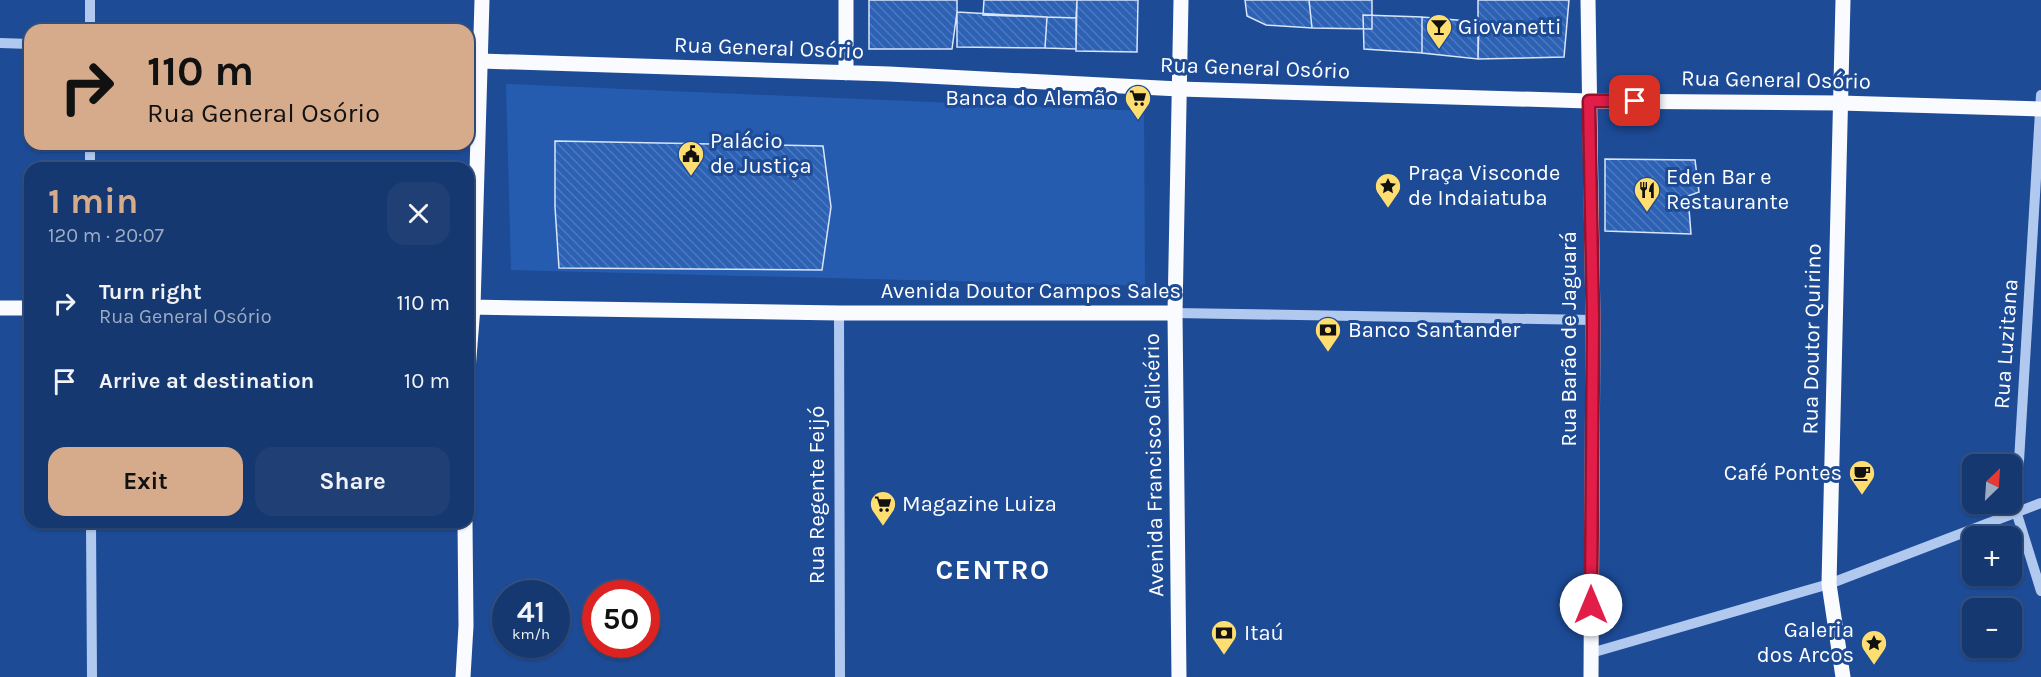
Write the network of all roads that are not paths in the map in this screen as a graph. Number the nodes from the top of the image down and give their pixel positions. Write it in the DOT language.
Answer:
graph roads {
  1 [pos="90,0"];
  2 [pos="482,0"];
  3 [pos="846,0"];
  4 [pos="1181,0"];
  5 [pos="1588,0"];
  6 [pos="1843,0"];
  7 [pos="90,24"];
  8 [pos="0,43"];
  9 [pos="24,44"];
  10 [pos="474,61"];
  11 [pos="846,73"];
  12 [pos="1179,89"];
  13 [pos="2041,95"];
  14 [pos="1589,101"];
  15 [pos="1840,103"];
  16 [pos="2041,109"];
  17 [pos="474,307"];
  18 [pos="0,308"];
  19 [pos="24,308"];
  20 [pos="839,313"];
  21 [pos="1175,313"];
  22 [pos="1593,320"];
  23 [pos="2020,454"];
  24 [pos="2041,502"];
  25 [pos="2022,509"];
  26 [pos="2008,514"];
  27 [pos="2017,514"];
  28 [pos="91,528"];
  29 [pos="465,528"];
  30 [pos="1829,584"];
  31 [pos="2041,591"];
  32 [pos="1591,653"];
  33 [pos="92,677"];
  34 [pos="463,677"];
  35 [pos="840,677"];
  36 [pos="1179,677"];
  37 [pos="1591,677"];
  38 [pos="1844,677"];
  1 -- 7 [label="street"];
  2 -- 10 [label="main road"];
  3 -- 11 [label="main road"];
  4 -- 12 [label="main road, Avenida Francisco Glicério"];
  5 -- 14 [label="main road, Rua Barão de Jaguará"];
  6 -- 15 [label="main road, Rua Doutor Quirino"];
  8 -- 9 [label="street"];
  10 -- 11 [label="main road, Rua General Osório"];
  11 -- 12 [label="main road, Rua General Osório"];
  12 -- 14 [label="main road, Rua General Osório"];
  12 -- 21 [label="main road, Avenida Francisco Glicério"];
  13 -- 16 [label="street, Rua Luzitana"];
  14 -- 15 [label="main road, Rua General Osório"];
  14 -- 22 [label="main road, Rua Barão de Jaguará"];
  15 -- 16 [label="main road, Rua General Osório"];
  15 -- 30 [label="main road, Rua Doutor Quirino"];
  16 -- 23 [label="street, Rua Luzitana"];
  17 -- 20 [label="main road, Avenida Doutor Campos Sales"];
  18 -- 19 [label="main road"];
  20 -- 21 [label="main road, Avenida Doutor Campos Sales"];
  20 -- 35 [label="street, Rua Regente Feijó"];
  21 -- 22 [label="street, Avenida Doutor Campos Sales"];
  21 -- 36 [label="main road, Avenida Francisco Glicério"];
  22 -- 32 [label="main road, Rua Barão de Jaguará"];
  24 -- 25 [label="street"];
  26 -- 30 [label="street"];
  27 -- 31 [label="street, Rua Luzitana"];
  28 -- 33 [label="street"];
  29 -- 34 [label="main road"];
  30 -- 32 [label="street"];
  30 -- 38 [label="main road, Rua Doutor Quirino"];
  32 -- 37 [label="main road, Rua Barão de Jaguará"];
}
